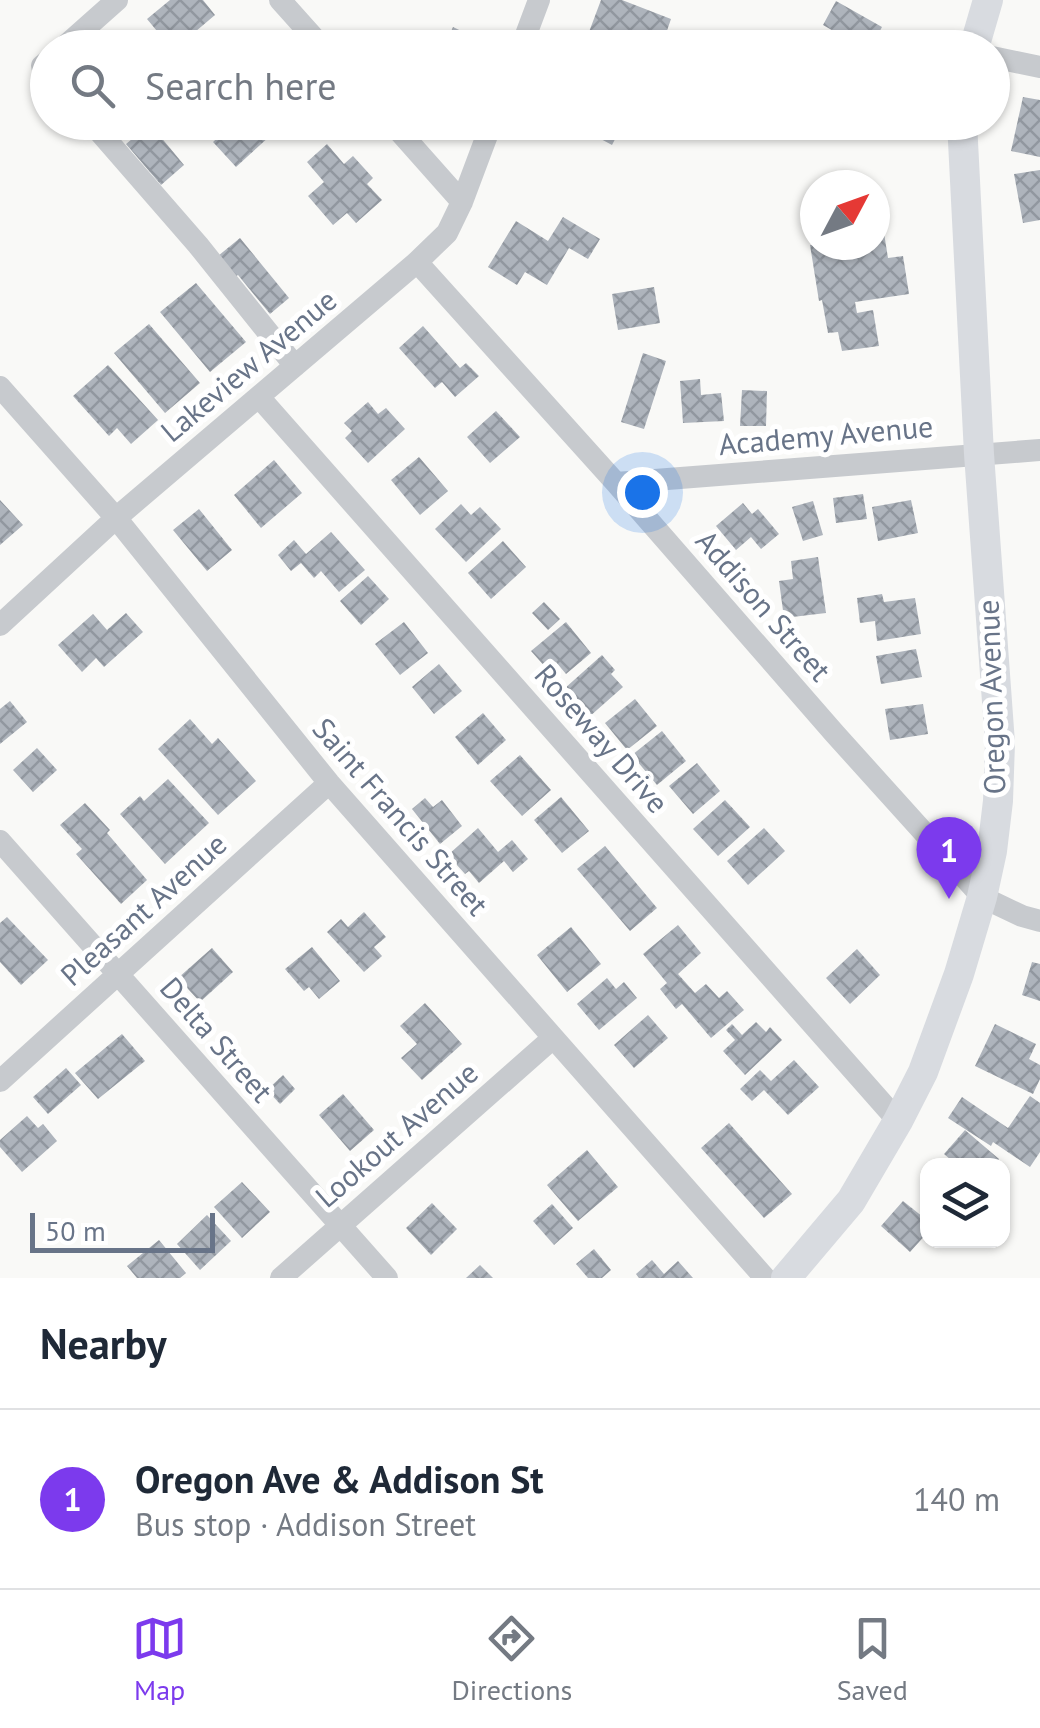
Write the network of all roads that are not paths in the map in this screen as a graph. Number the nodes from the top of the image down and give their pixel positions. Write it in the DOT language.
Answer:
graph roads {
  1 [pos="117,0"];
  2 [pos="280,0"];
  3 [pos="540,0"];
  4 [pos="988,0"];
  5 [pos="83,30"];
  6 [pos="307,30"];
  7 [pos="528,30"];
  8 [pos="979,30"];
  9 [pos="1010,61"];
  10 [pos="1040,67"];
  11 [pos="107,140"];
  12 [pos="406,140"];
  13 [pos="485,140"];
  14 [pos="963,140"];
  15 [pos="462,202"];
  16 [pos="417,262"];
  17 [pos="295,366"];
  18 [pos="0,388"];
  19 [pos="259,397"];
  20 [pos="1040,450"];
  21 [pos="979,454"];
  22 [pos="616,483"];
  23 [pos="116,518"];
  24 [pos="0,625"];
  25 [pos="329,784"];
  26 [pos="0,841"];
  27 [pos="982,897"];
  28 [pos="1040,921"];
  29 [pos="118,974"];
  30 [pos="554,1038"];
  31 [pos="0,1081"];
  32 [pos="898,1121"];
  33 [pos="340,1226"];
  34 [pos="280,1278"];
  35 [pos="387,1278"];
  36 [pos="765,1278"];
  37 [pos="786,1278"];
  1 -- 5 [label="street"];
  2 -- 6 [label="street"];
  3 -- 7 [label="street"];
  4 -- 8 [label="main road"];
  9 -- 10 [label="street"];
  11 -- 17 [label="street"];
  12 -- 15 [label="street"];
  13 -- 15 [label="street, Lakeview Avenue"];
  14 -- 21 [label="main road, Oregon Avenue"];
  15 -- 16 [label="street, Lakeview Avenue"];
  16 -- 17 [label="street, Lakeview Avenue"];
  16 -- 22 [label="street, Addison Street"];
  17 -- 19 [label="street, Lakeview Avenue"];
  18 -- 23 [label="street, Saint Francis Street"];
  19 -- 23 [label="street, Lakeview Avenue"];
  19 -- 32 [label="street, Roseway Drive"];
  20 -- 21 [label="street, Academy Avenue"];
  21 -- 22 [label="street, Academy Avenue"];
  21 -- 27 [label="main road, Oregon Avenue"];
  22 -- 27 [label="street, Addison Street"];
  23 -- 24 [label="street, Lakeview Avenue"];
  23 -- 25 [label="street, Saint Francis Street"];
  25 -- 29 [label="street, Pleasant Avenue"];
  25 -- 30 [label="street, Saint Francis Street"];
  26 -- 29 [label="street, Delta Street"];
  27 -- 28 [label="street, Addison Street"];
  27 -- 32 [label="main road, Oregon Avenue"];
  29 -- 31 [label="street, Pleasant Avenue"];
  29 -- 33 [label="street, Delta Street"];
  30 -- 33 [label="street, Lookout Avenue"];
  30 -- 36 [label="street, Saint Francis Street"];
  32 -- 37 [label="main road, Oregon Avenue"];
  33 -- 34 [label="street, Lookout Avenue"];
  33 -- 35 [label="street, Delta Street"];
}
